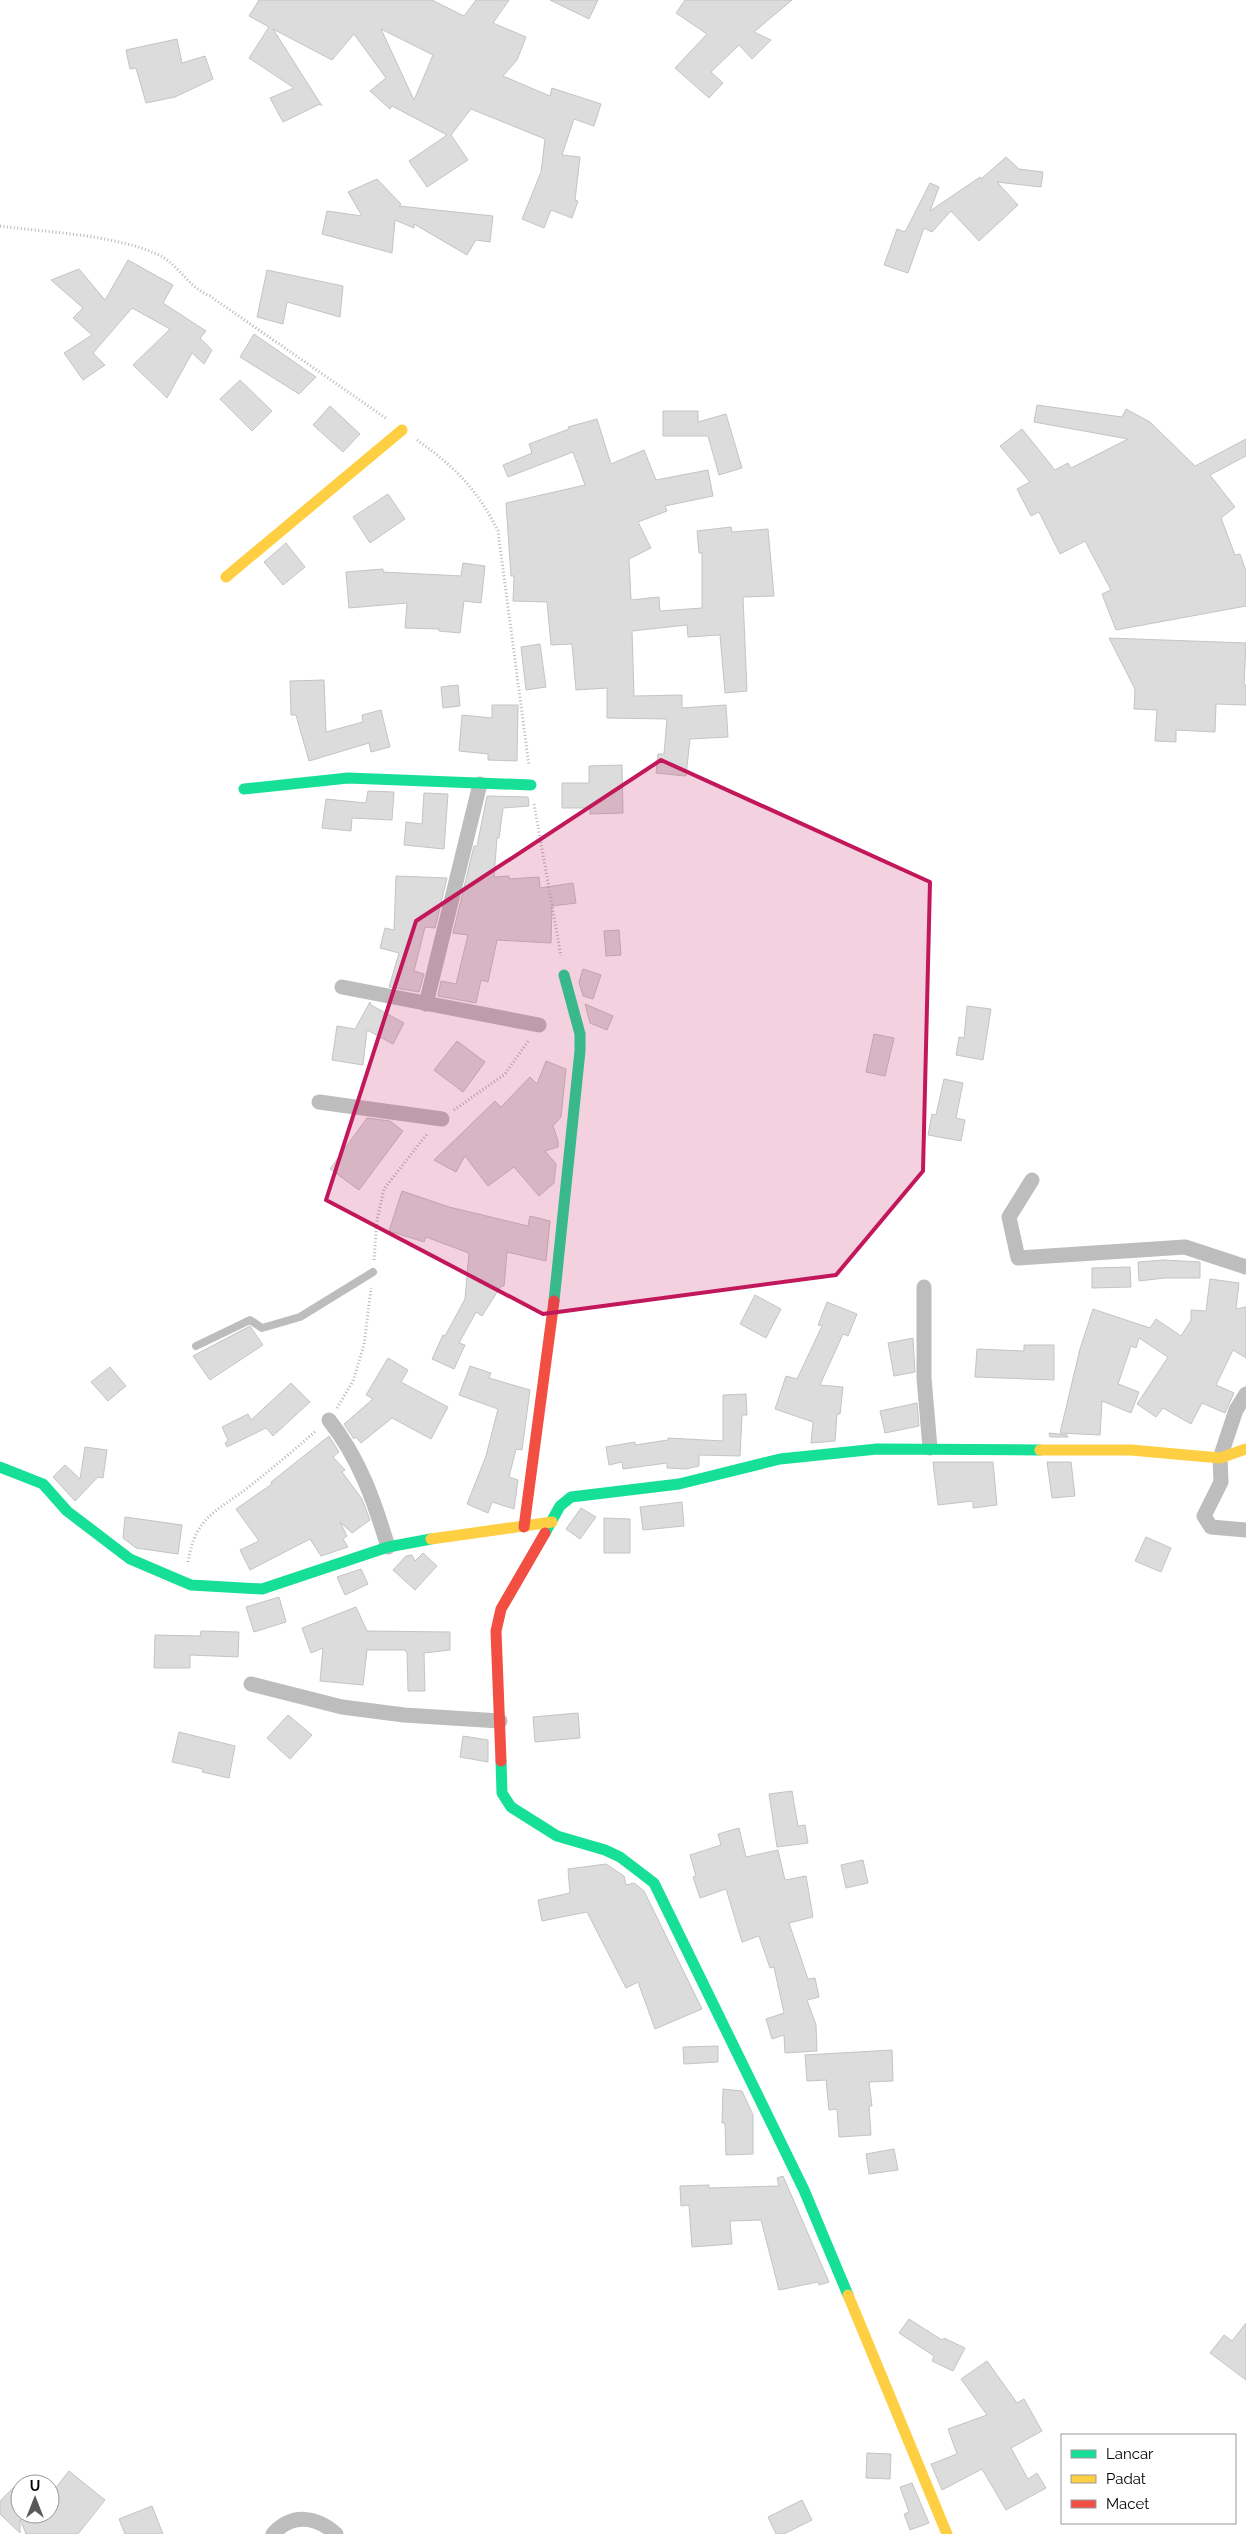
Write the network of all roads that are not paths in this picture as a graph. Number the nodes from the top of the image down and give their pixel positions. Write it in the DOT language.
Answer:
graph roads {
  1 [pos="402,430"];
  2 [pos="226,577"];
  3 [pos="480,784"];
  4 [pos="531,786"];
  5 [pos="244,789"];
  6 [pos="564,975"];
  7 [pos="342,987"];
  8 [pos="426,1004"];
  9 [pos="539,1025"];
  10 [pos="320,1102"];
  11 [pos="442,1119"];
  12 [pos="1032,1180"];
  13 [pos="1246,1267"];
  14 [pos="373,1272"];
  15 [pos="924,1287"];
  16 [pos="196,1346"];
  17 [pos="1246,1394"];
  18 [pos="329,1420"];
  19 [pos="930,1448"];
  20 [pos="1246,1449"];
  21 [pos="1220,1458"];
  22 [pos="0,1467"];
  23 [pos="552,1522"];
  24 [pos="524,1527"];
  25 [pos="1246,1530"];
  26 [pos="388,1547"];
  27 [pos="251,1684"];
  28 [pos="500,1721"];
  29 [pos="273,2534"];
  30 [pos="336,2534"];
  31 [pos="947,2534"];
  1 -- 2 [label="street"];
  3 -- 4 [label="street"];
  3 -- 5 [label="street"];
  3 -- 8 [label="street"];
  6 -- 24 [label="street"];
  7 -- 8 [label="street"];
  8 -- 9 [label="street"];
  10 -- 11 [label="street"];
  12 -- 13 [label="street"];
  14 -- 16 [label="lane"];
  15 -- 19 [label="street"];
  17 -- 21 [label="street"];
  18 -- 26 [label="street"];
  19 -- 21 [label="street"];
  19 -- 23 [label="street"];
  20 -- 21 [label="street"];
  21 -- 25 [label="street"];
  22 -- 26 [label="street"];
  23 -- 24 [label="street"];
  23 -- 28 [label="street"];
  24 -- 26 [label="street"];
  27 -- 28 [label="street"];
  28 -- 31 [label="street"];
  29 -- 30 [label="street"];
}
